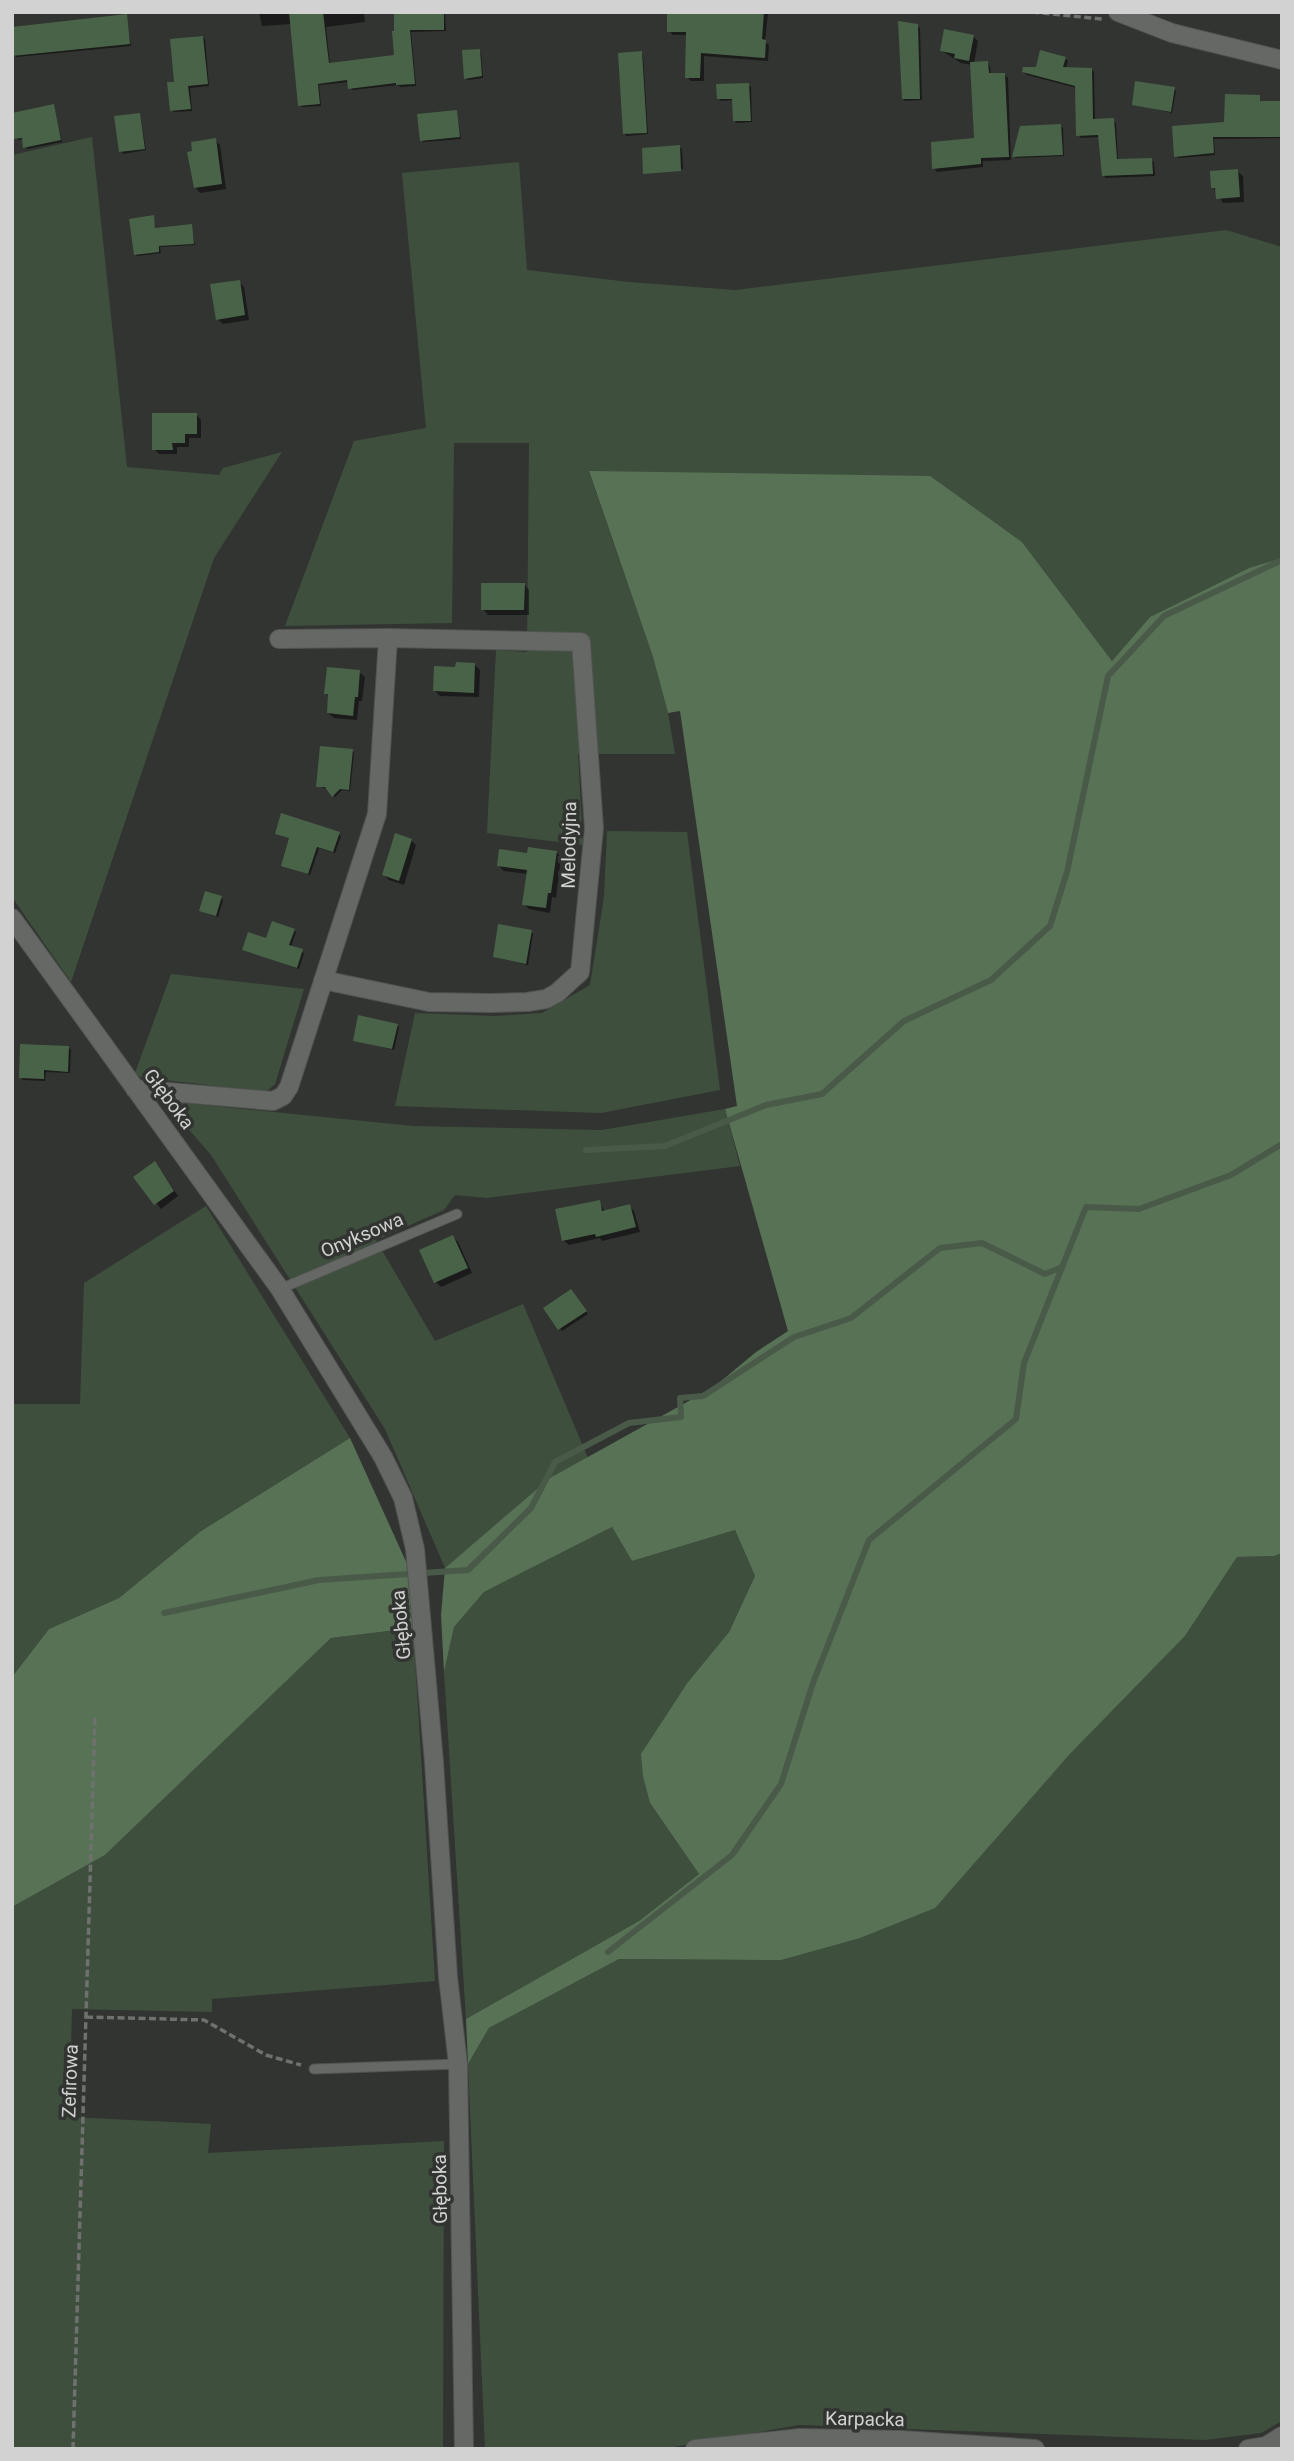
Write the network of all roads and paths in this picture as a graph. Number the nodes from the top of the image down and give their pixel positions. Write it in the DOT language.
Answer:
graph roads {
  1 [pos="1118,12"];
  2 [pos="1282,60"];
  3 [pos="388,638"];
  4 [pos="279,639"];
  5 [pos="12,918"];
  6 [pos="323,979"];
  7 [pos="135,1089"];
  8 [pos="457,1214"];
  9 [pos="280,1289"];
  10 [pos="95,1715"];
  11 [pos="86,2017"];
  12 [pos="458,2064"];
  13 [pos="314,2069"];
  14 [pos="1282,2436"];
  15 [pos="73,2449"];
  16 [pos="464,2449"];
  17 [pos="695,2449"];
  18 [pos="1035,2449"];
  19 [pos="1248,2449"];
  1 -- 2 [label="street"];
  3 -- 4 [label="street, Melodyjna"];
  3 -- 6 [label="street"];
  3 -- 6 [label="street, Melodyjna"];
  5 -- 7 [label="street, Głęboka"];
  6 -- 7 [label="street"];
  7 -- 9 [label="street, Głęboka"];
  8 -- 9 [label="lane, Onyksowa"];
  9 -- 12 [label="street, Głęboka"];
  10 -- 11 [label="path, Zefirowa"];
  11 -- 13 [label="path"];
  11 -- 15 [label="path, Zefirowa"];
  12 -- 13 [label="lane"];
  12 -- 16 [label="street, Głęboka"];
  14 -- 19 [label="street"];
  17 -- 18 [label="street, Karpacka"];
}
